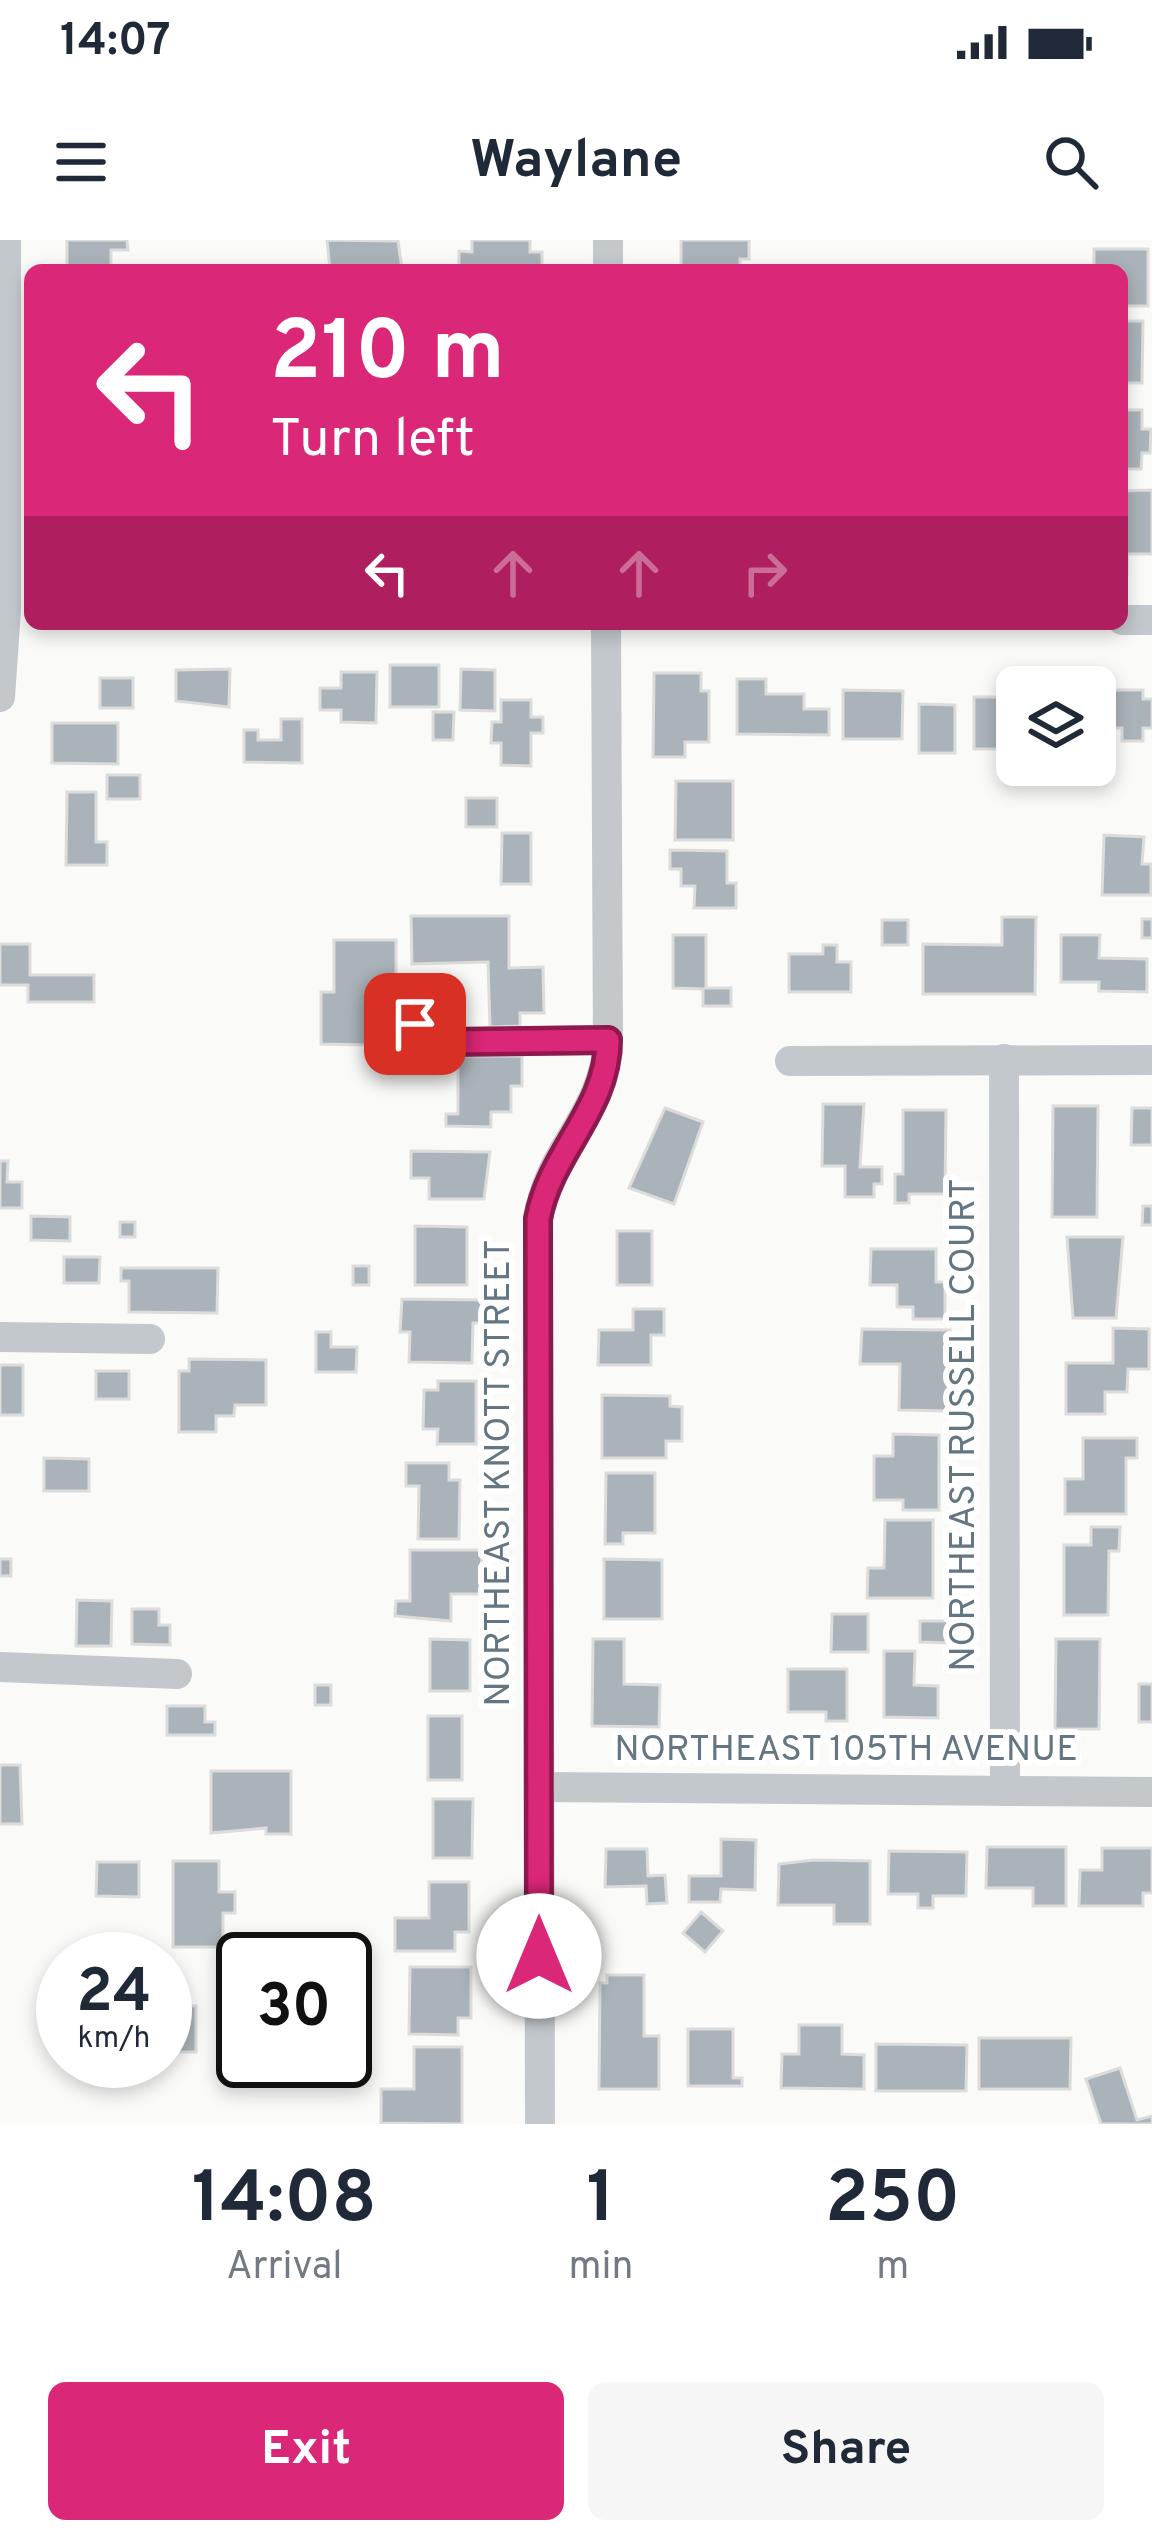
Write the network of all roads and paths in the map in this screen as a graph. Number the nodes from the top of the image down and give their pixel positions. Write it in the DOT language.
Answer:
graph roads {
  1 [pos="6,240"];
  2 [pos="12,610"];
  3 [pos="607,630"];
  4 [pos="0,697"];
  5 [pos="412,993"];
  6 [pos="608,1040"];
  7 [pos="1004,1058"];
  8 [pos="1152,1060"];
  9 [pos="790,1061"];
  10 [pos="0,1337"];
  11 [pos="150,1340"];
  12 [pos="0,1667"];
  13 [pos="177,1674"];
  14 [pos="539,1787"];
  15 [pos="1005,1791"];
  16 [pos="1152,1792"];
  17 [pos="540,2124"];
  1 -- 2 [label="street"];
  2 -- 4 [label="street"];
  3 -- 6 [label="street, NORTHEAST KNOTT STREET"];
  5 -- 6 [label="street"];
  6 -- 14 [label="street, NORTHEAST KNOTT STREET"];
  7 -- 8 [label="street"];
  7 -- 9 [label="street"];
  7 -- 15 [label="street, NORTHEAST RUSSELL COURT"];
  10 -- 11 [label="street"];
  12 -- 13 [label="street"];
  14 -- 15 [label="street, NORTHEAST 105TH AVENUE"];
  14 -- 17 [label="street, NORTHEAST KNOTT STREET"];
  15 -- 16 [label="street, NORTHEAST 105TH AVENUE"];
}
